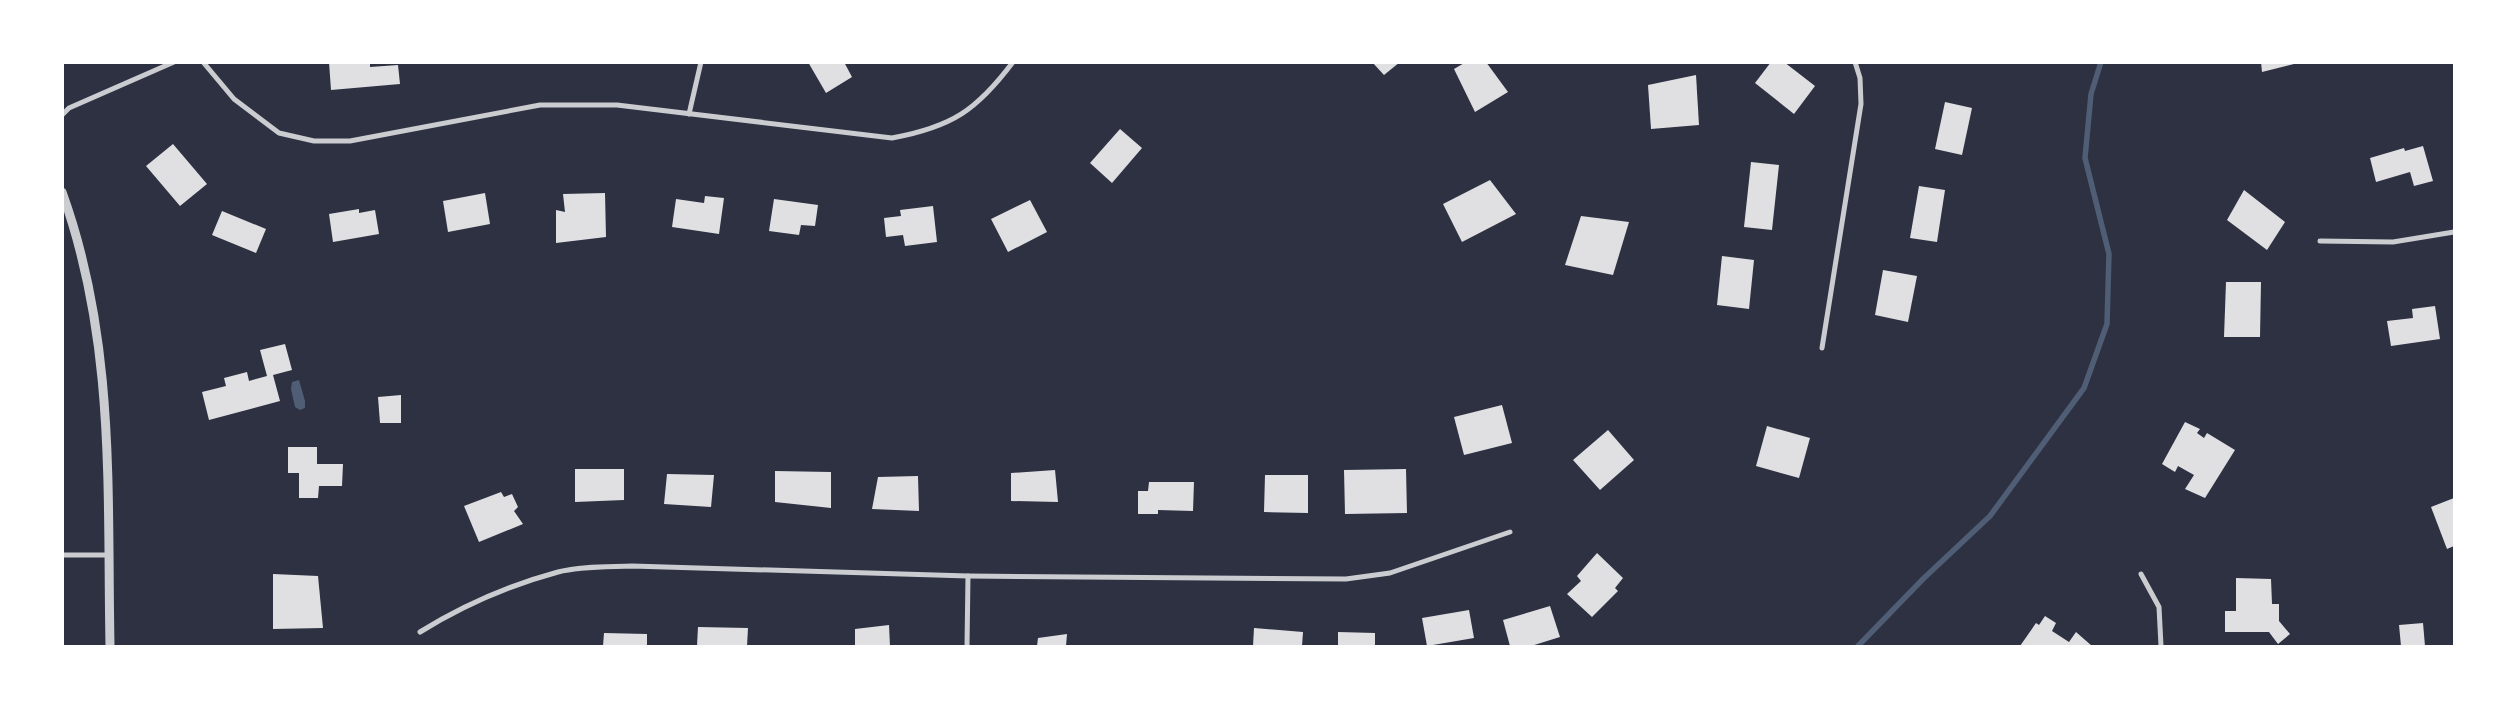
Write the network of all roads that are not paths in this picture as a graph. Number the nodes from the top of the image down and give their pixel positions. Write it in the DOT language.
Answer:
graph roads {
  1 [pos="174,62"];
  2 [pos="202,62"];
  3 [pos="701,62"];
  4 [pos="1013,62"];
  5 [pos="1855,62"];
  6 [pos="689,114"];
  7 [pos="62,115"];
  8 [pos="62,192"];
  9 [pos="2454,232"];
  10 [pos="2320,241"];
  11 [pos="1822,348"];
  12 [pos="1510,532"];
  13 [pos="62,555"];
  14 [pos="108,555"];
  15 [pos="2141,574"];
  16 [pos="968,576"];
  17 [pos="420,632"];
  18 [pos="110,646"];
  19 [pos="967,646"];
  20 [pos="2160,646"];
  1 -- 7 [label="street"];
  2 -- 6 [label="street"];
  3 -- 6 [label="street"];
  4 -- 6 [label="street"];
  5 -- 11 [label="street"];
  8 -- 14 [label="street"];
  9 -- 10 [label="street"];
  12 -- 16 [label="street"];
  13 -- 14 [label="street"];
  14 -- 18 [label="street"];
  15 -- 20 [label="street"];
  16 -- 17 [label="street"];
  16 -- 19 [label="street"];
}
